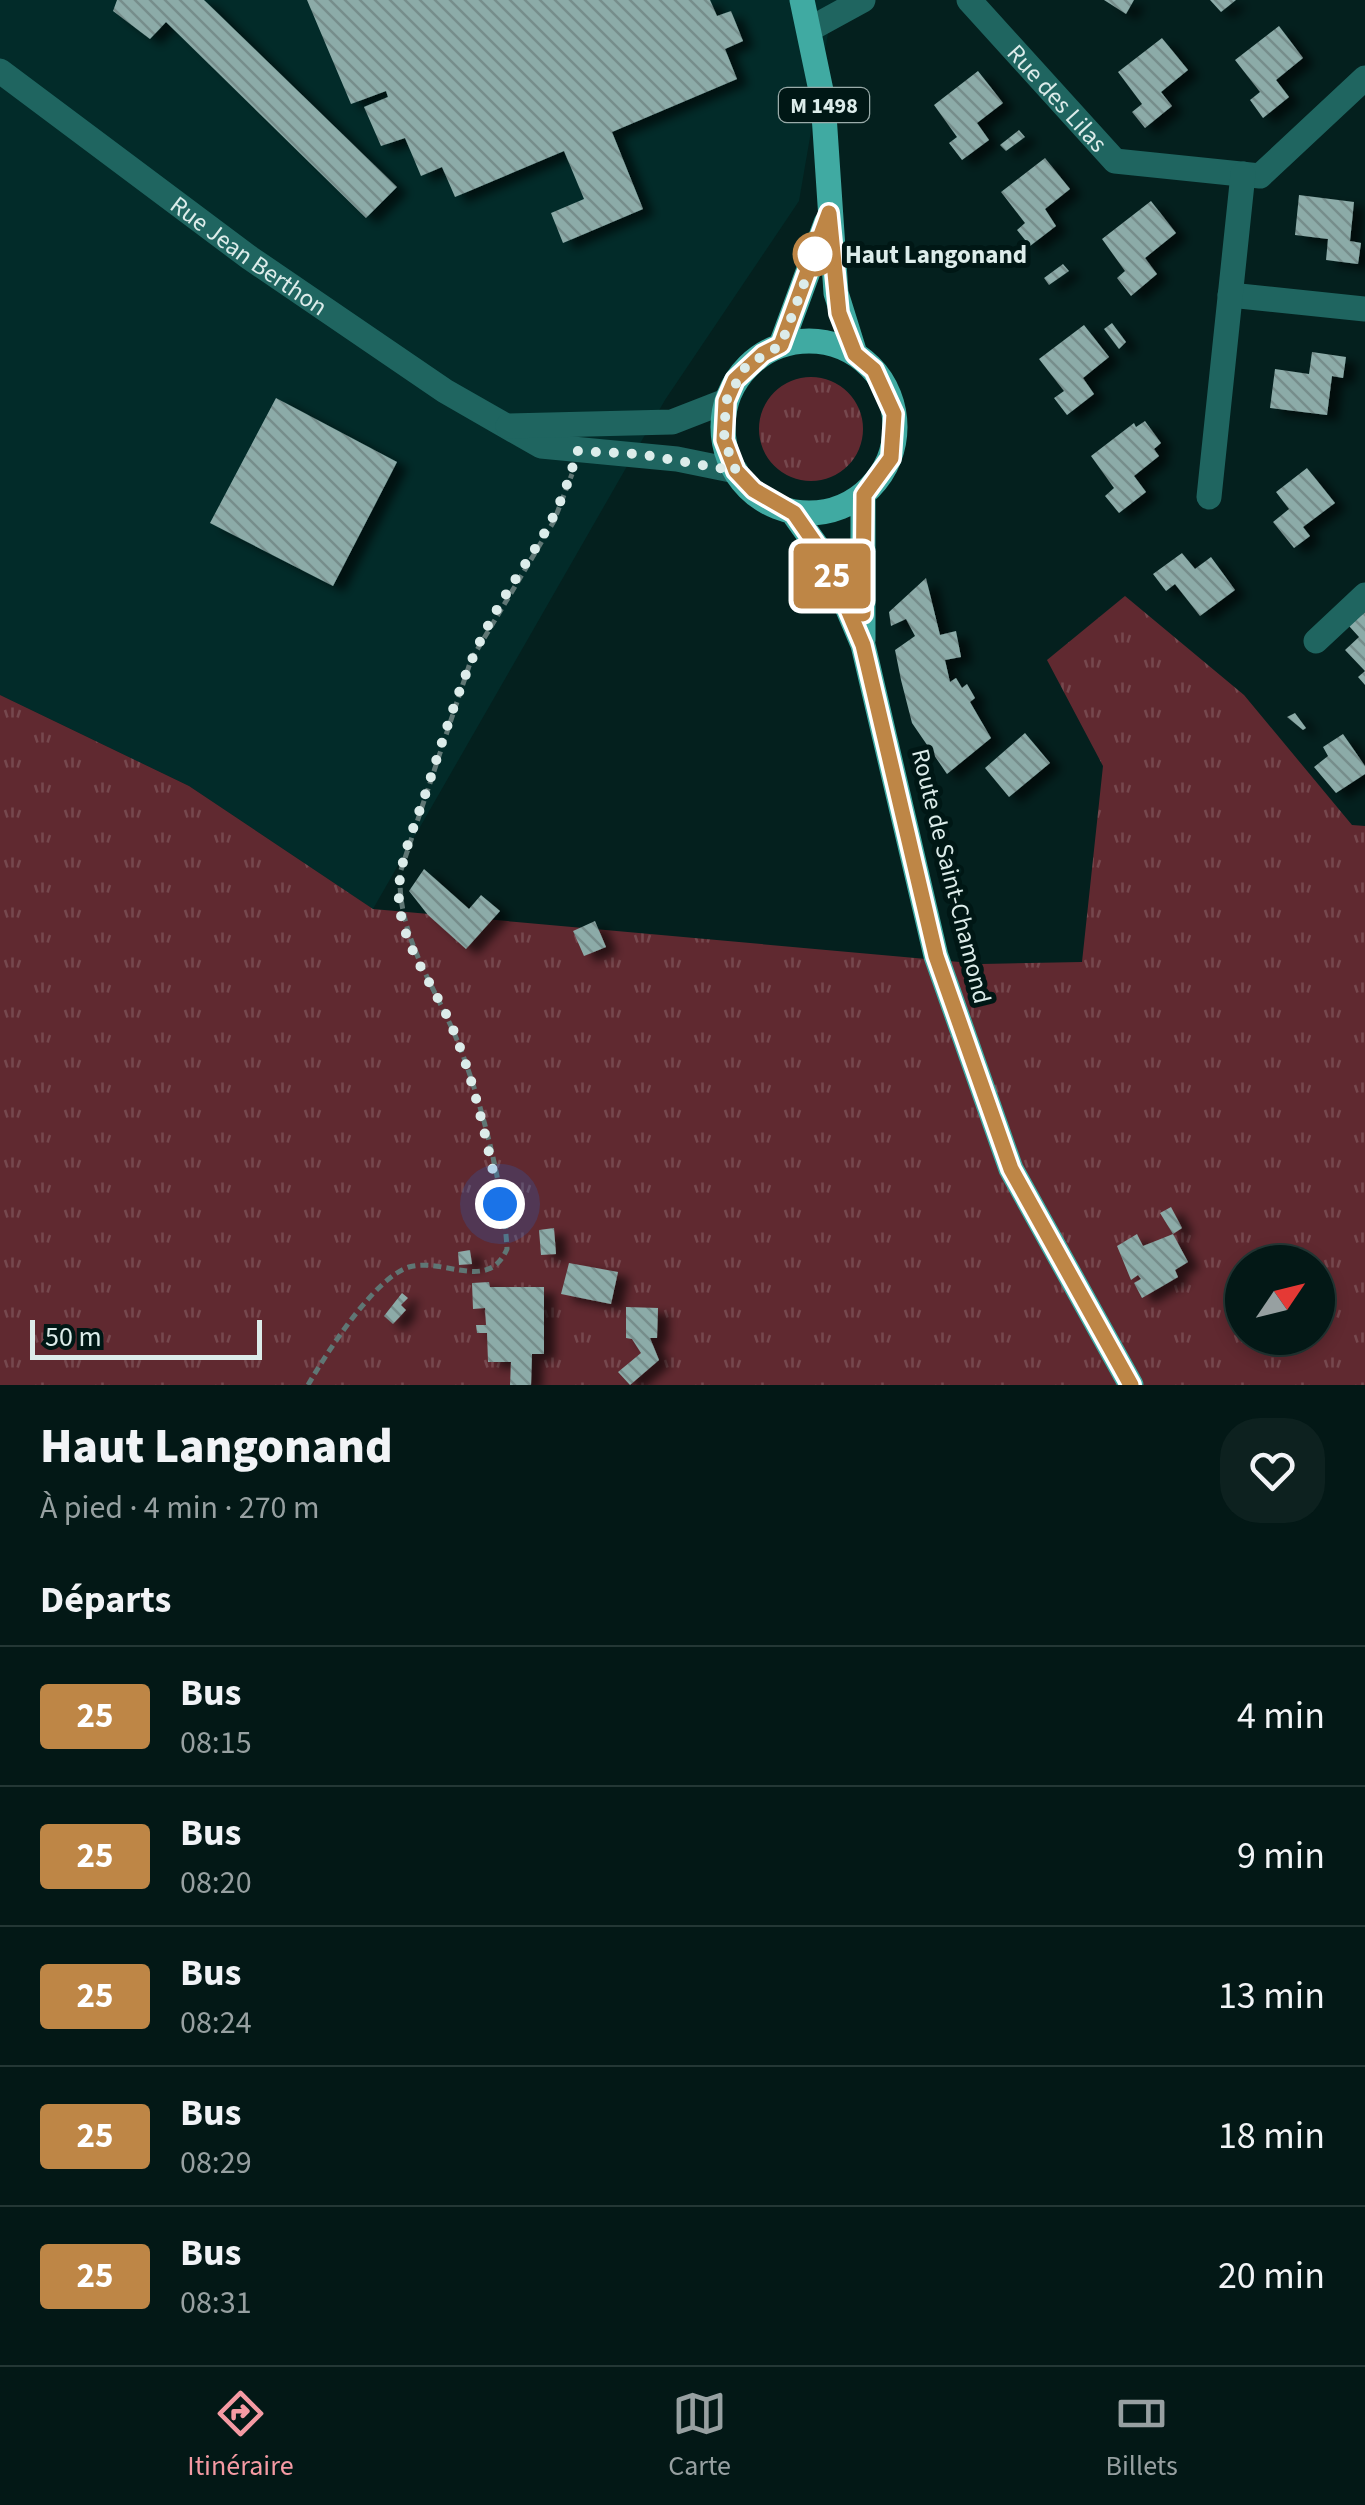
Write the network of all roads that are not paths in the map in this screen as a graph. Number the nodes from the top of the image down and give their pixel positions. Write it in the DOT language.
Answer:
graph roads {
  1 [pos="802,0"];
  2 [pos="863,0"];
  3 [pos="969,0"];
  4 [pos="810,29"];
  5 [pos="0,71"];
  6 [pos="1365,78"];
  7 [pos="1243,174"];
  8 [pos="829,213"];
  9 [pos="1230,295"];
  10 [pos="1365,309"];
  11 [pos="781,345"];
  12 [pos="855,354"];
  13 [pos="726,401"];
  14 [pos="508,426"];
  15 [pos="736,471"];
  16 [pos="864,495"];
  17 [pos="1209,497"];
  18 [pos="794,513"];
  19 [pos="1365,595"];
  20 [pos="1316,641"];
  21 [pos="863,645"];
  22 [pos="1131,1385"];
  1 -- 4 [label="main road, M 1498"];
  2 -- 4 [label="street"];
  3 -- 7 [label="street, Rue des Lilas"];
  4 -- 8 [label="main road, M 1498"];
  5 -- 14 [label="street, Rue Jean Berthon"];
  6 -- 7 [label="street"];
  7 -- 9 [label="street"];
  8 -- 11 [label="main road, M 1498"];
  8 -- 12 [label="main road, M 1498"];
  9 -- 10 [label="street"];
  9 -- 17 [label="street"];
  11 -- 12 [label="main road"];
  11 -- 13 [label="main road"];
  12 -- 16 [label="main road, M 1498"];
  13 -- 14 [label="street"];
  13 -- 15 [label="main road"];
  14 -- 15 [label="street, Rue Jean Berthon"];
  15 -- 18 [label="main road"];
  16 -- 18 [label="main road"];
  16 -- 21 [label="main road"];
  18 -- 21 [label="main road"];
  19 -- 20 [label="street"];
  21 -- 22 [label="main road, Route de Saint-Chamond"];
}
